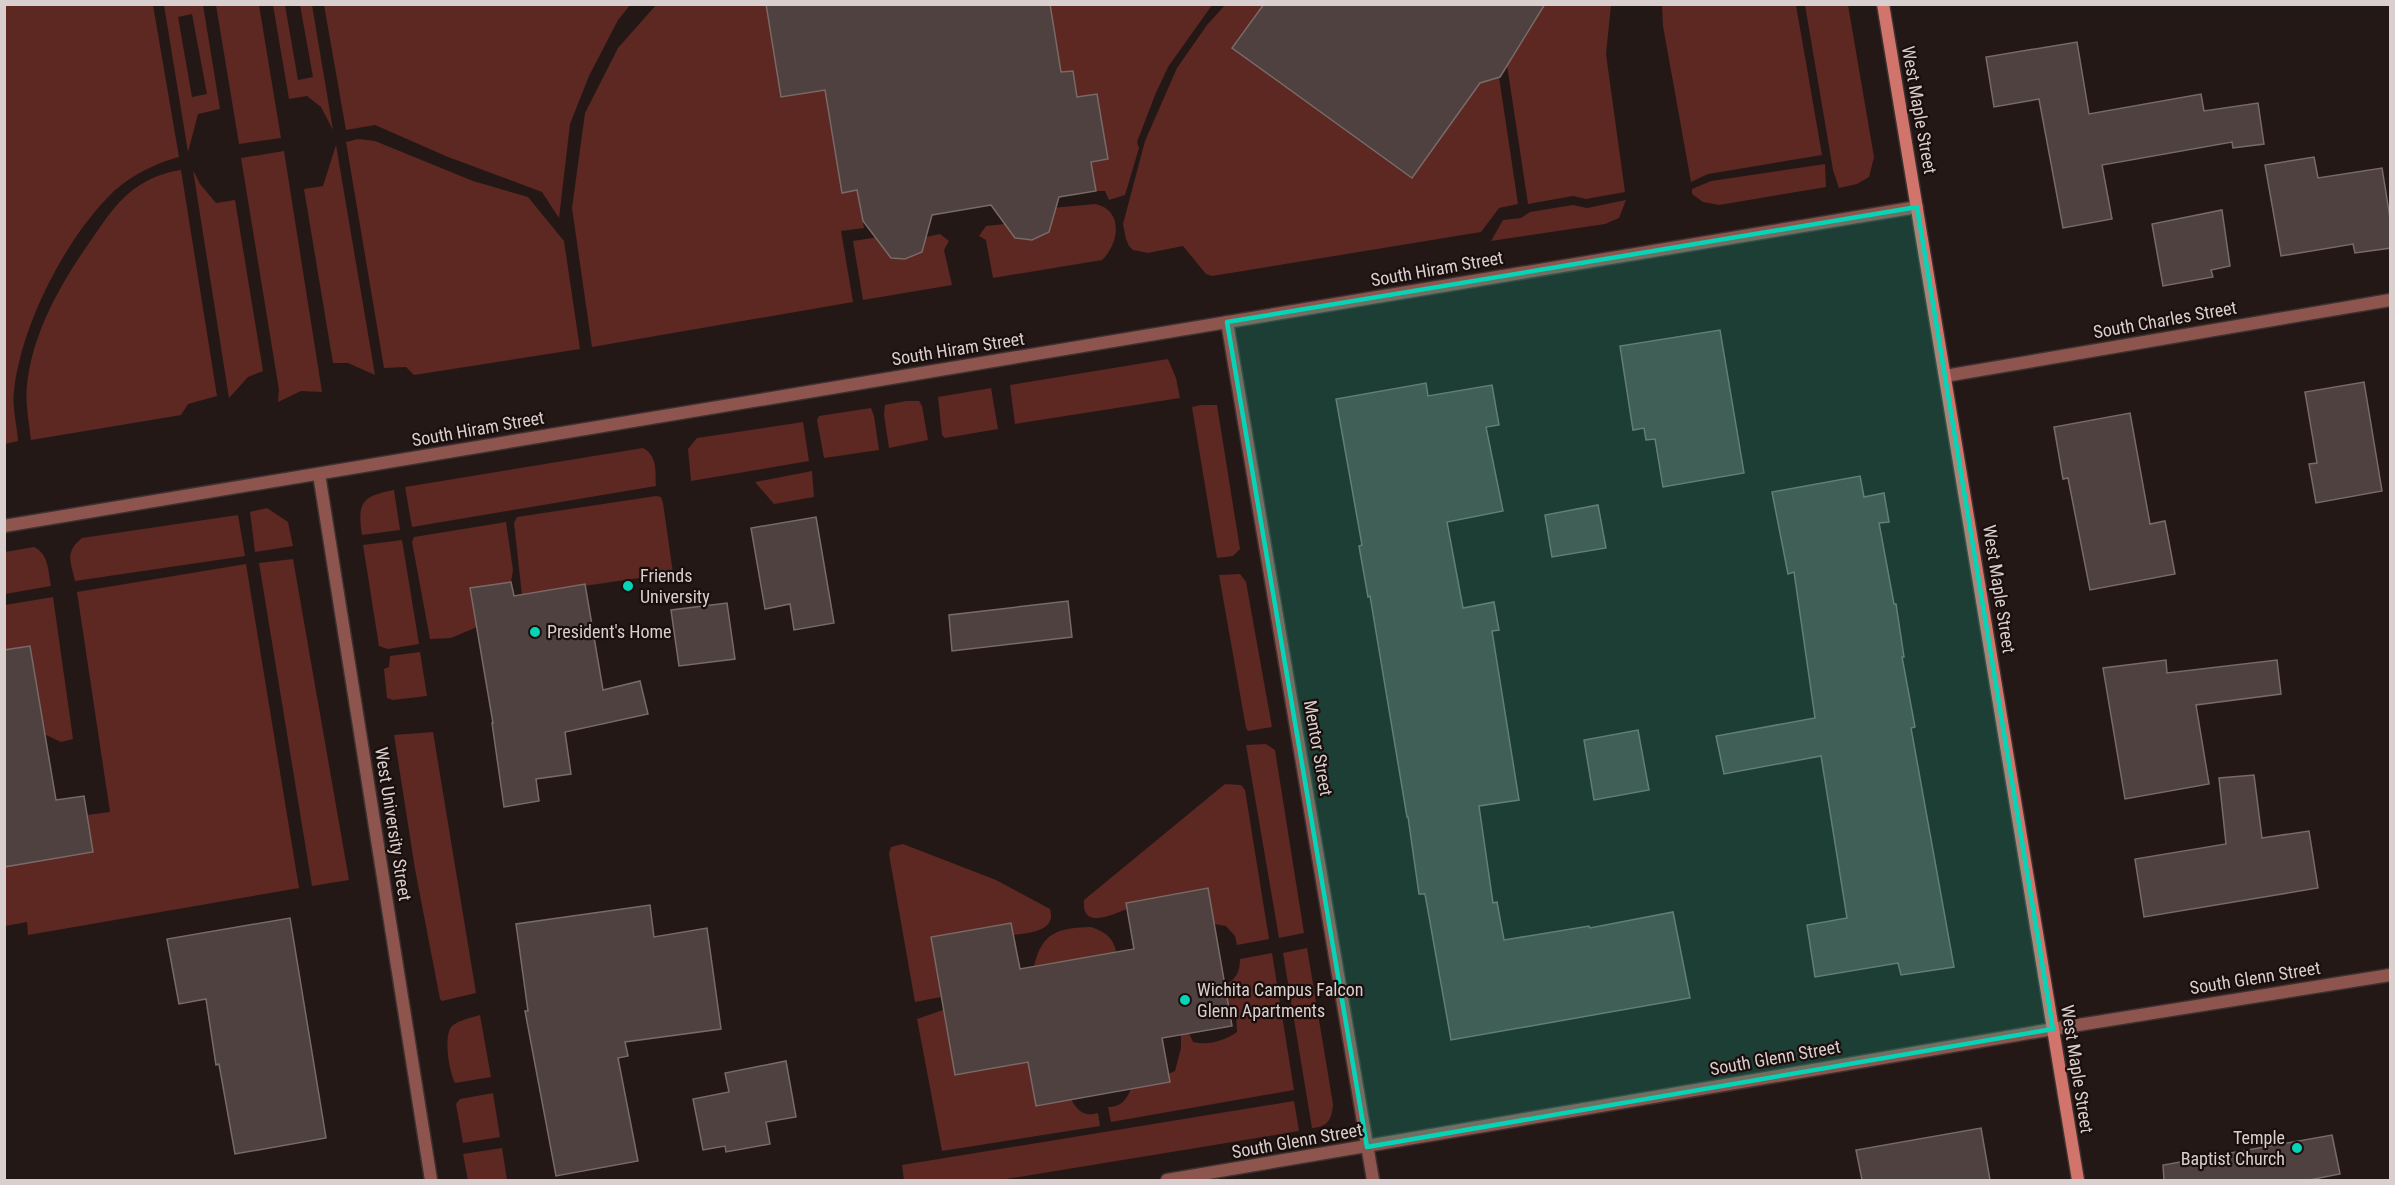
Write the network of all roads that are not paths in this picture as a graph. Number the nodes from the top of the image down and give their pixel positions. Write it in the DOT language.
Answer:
graph roads {
  1 [pos="1883,4"];
  2 [pos="1917,207"];
  3 [pos="2391,300"];
  4 [pos="1227,322"];
  5 [pos="1945,376"];
  6 [pos="320,474"];
  7 [pos="4,526"];
  8 [pos="2391,975"];
  9 [pos="2053,1029"];
  10 [pos="1367,1147"];
  11 [pos="431,1180"];
  12 [pos="1167,1180"];
  13 [pos="1373,1180"];
  14 [pos="2078,1180"];
  1 -- 2 [label="street, West Maple Street"];
  2 -- 4 [label="street, South Hiram Street"];
  2 -- 5 [label="street, West Maple Street"];
  3 -- 5 [label="street, South Charles Street"];
  4 -- 6 [label="street, South Hiram Street"];
  4 -- 10 [label="street, Mentor Street"];
  5 -- 9 [label="street, West Maple Street"];
  6 -- 7 [label="street, South Hiram Street"];
  6 -- 11 [label="street, West University Street"];
  8 -- 9 [label="street, South Glenn Street"];
  9 -- 10 [label="street, South Glenn Street"];
  9 -- 14 [label="street, West Maple Street"];
  10 -- 12 [label="street, South Glenn Street"];
  10 -- 13 [label="street, Mentor Street"];
}
